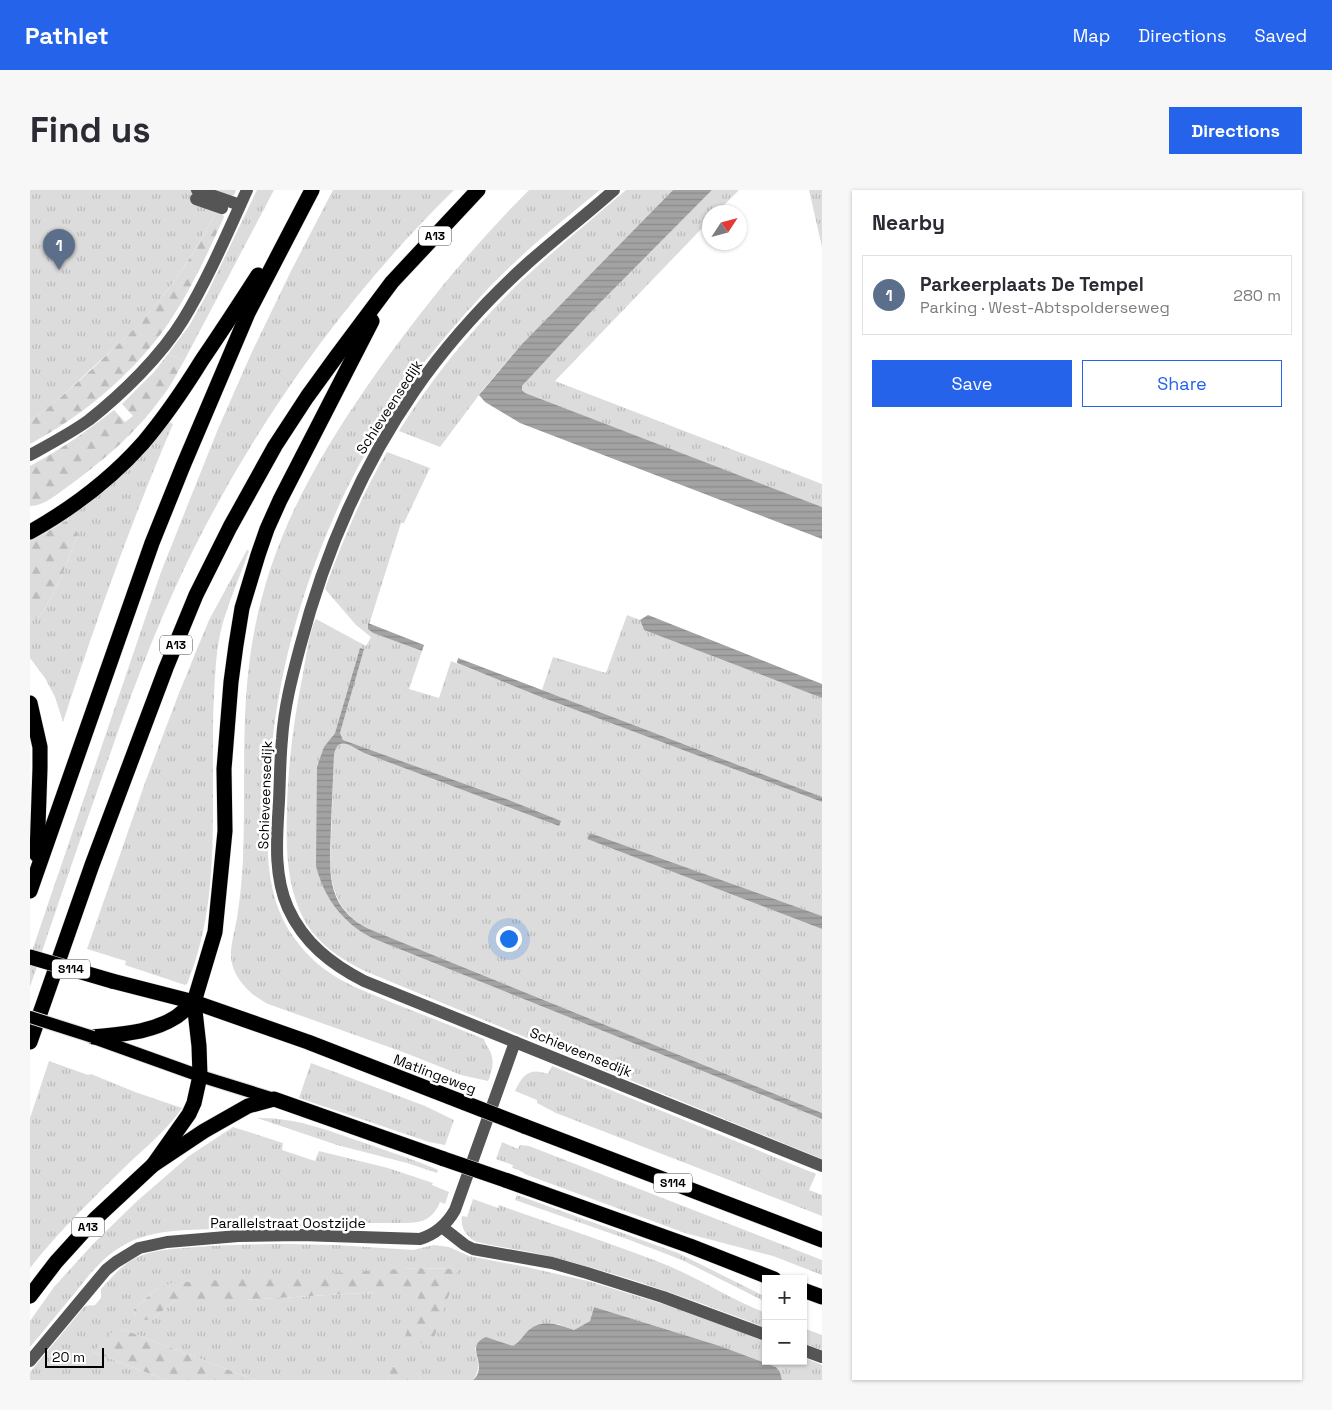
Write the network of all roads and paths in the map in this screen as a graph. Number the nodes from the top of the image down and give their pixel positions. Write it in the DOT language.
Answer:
graph roads {
  1 [pos="247,190"];
  2 [pos="312,190"];
  3 [pos="478,190"];
  4 [pos="614,190"];
  5 [pos="197,195"];
  6 [pos="302,208"];
  7 [pos="238,209"];
  8 [pos="392,282"];
  9 [pos="30,455"];
  10 [pos="30,532"];
  11 [pos="30,703"];
  12 [pos="37,871"];
  13 [pos="30,891"];
  14 [pos="30,957"];
  15 [pos="194,1002"];
  16 [pos="30,1017"];
  17 [pos="93,1038"];
  18 [pos="30,1042"];
  19 [pos="515,1042"];
  20 [pos="200,1076"];
  21 [pos="274,1099"];
  22 [pos="153,1165"];
  23 [pos="822,1166"];
  24 [pos="442,1227"];
  25 [pos="822,1240"];
  26 [pos="764,1275"];
  27 [pos="807,1291"];
  28 [pos="30,1296"];
  29 [pos="822,1297"];
  30 [pos="762,1334"];
  31 [pos="807,1351"];
  32 [pos="822,1357"];
  33 [pos="30,1360"];
  1 -- 7 [label="street"];
  2 -- 6 [label="highway"];
  3 -- 8 [label="highway, A13"];
  4 -- 19 [label="street, Schieveensedijk"];
  5 -- 7 [label="street"];
  6 -- 10 [label="highway"];
  6 -- 12 [label="highway"];
  7 -- 9 [label="street"];
  8 -- 15 [label="highway, A13"];
  8 -- 18 [label="highway, A13"];
  11 -- 12 [label="highway"];
  12 -- 13 [label="highway"];
  14 -- 15 [label="highway, Matlingeweg / S114, bridge"];
  15 -- 17 [label="highway"];
  15 -- 20 [label="highway, A13"];
  15 -- 25 [label="highway, Matlingeweg / S114, bridge"];
  16 -- 17 [label="main road, bridge"];
  17 -- 20 [label="main road"];
  19 -- 23 [label="street, Schieveensedijk"];
  19 -- 24 [label="street, Parallelstraat Oostzijde"];
  20 -- 21 [label="main road"];
  20 -- 22 [label="highway, A13"];
  21 -- 22 [label="highway, A13"];
  21 -- 26 [label="highway, bridge"];
  22 -- 28 [label="highway, A13"];
  24 -- 30 [label="street"];
  24 -- 33 [label="street, Parallelstraat Oostzijde"];
  27 -- 29 [label="highway"];
  31 -- 32 [label="street"];
}
